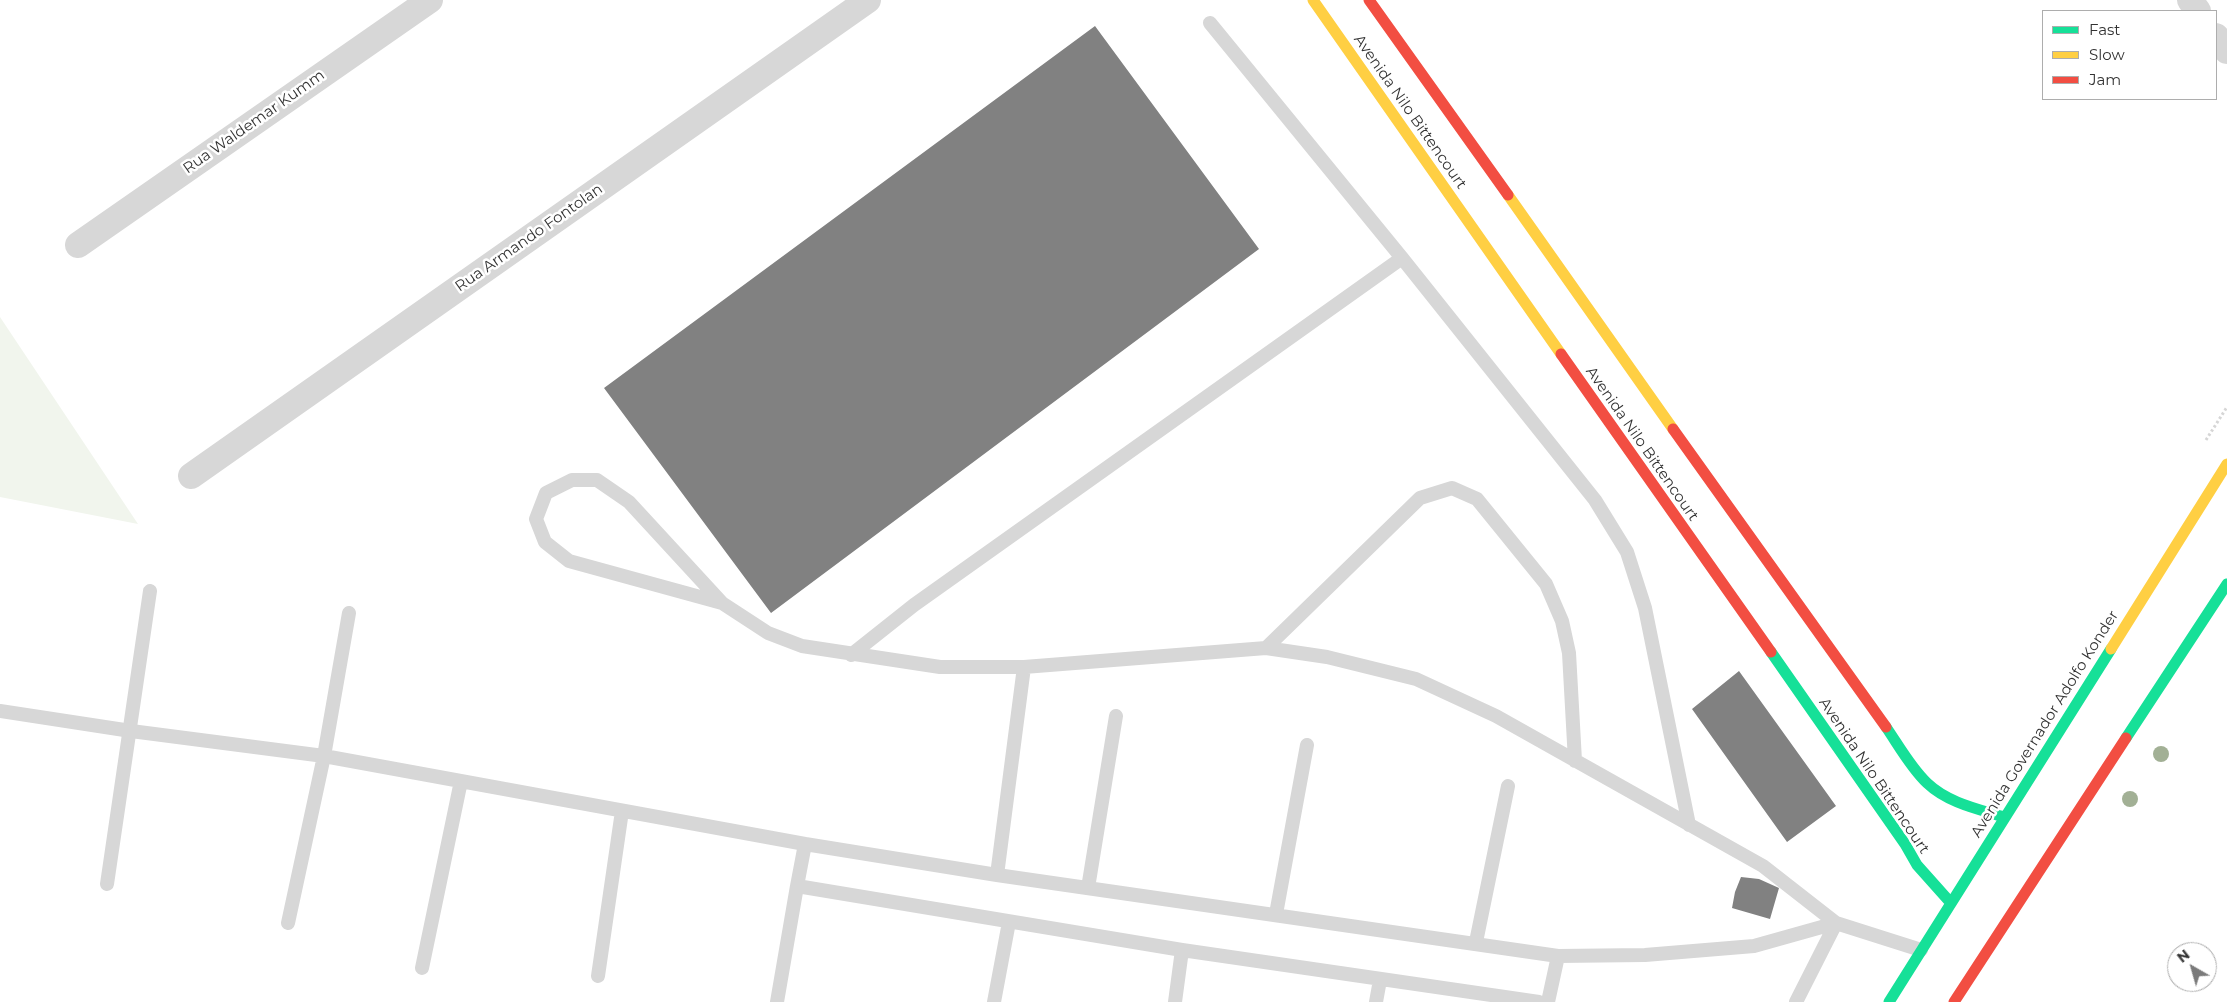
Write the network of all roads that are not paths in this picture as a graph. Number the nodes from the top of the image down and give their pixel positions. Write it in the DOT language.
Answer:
graph roads {
  1 [pos="430,0"];
  2 [pos="868,0"];
  3 [pos="1312,0"];
  4 [pos="1369,0"];
  5 [pos="1210,23"];
  6 [pos="2217,37"];
  7 [pos="2227,52"];
  8 [pos="78,244"];
  9 [pos="1402,258"];
  10 [pos="2227,464"];
  11 [pos="191,476"];
  12 [pos="2227,584"];
  13 [pos="150,591"];
  14 [pos="722,603"];
  15 [pos="349,613"];
  16 [pos="1266,648"];
  17 [pos="851,655"];
  18 [pos="1024,667"];
  19 [pos="0,711"];
  20 [pos="1116,716"];
  21 [pos="131,731"];
  22 [pos="1307,745"];
  23 [pos="324,756"];
  24 [pos="1575,761"];
  25 [pos="461,781"];
  26 [pos="1508,786"];
  27 [pos="622,811"];
  28 [pos="2004,817"];
  29 [pos="1689,825"];
  30 [pos="805,844"];
  31 [pos="997,875"];
  32 [pos="107,884"];
  33 [pos="797,886"];
  34 [pos="1088,888"];
  35 [pos="1950,902"];
  36 [pos="1276,914"];
  37 [pos="1009,922"];
  38 [pos="1836,922"];
  39 [pos="288,923"];
  40 [pos="1476,942"];
  41 [pos="1182,950"];
  42 [pos="1921,950"];
  43 [pos="1558,956"];
  44 [pos="422,968"];
  45 [pos="598,976"];
  46 [pos="1380,980"];
  47 [pos="1475,998"];
  48 [pos="777,1002"];
  49 [pos="994,1002"];
  50 [pos="1175,1002"];
  51 [pos="1376,1002"];
  52 [pos="1539,1002"];
  53 [pos="1548,1002"];
  54 [pos="1796,1002"];
  55 [pos="1888,1002"];
  56 [pos="1954,1002"];
  1 -- 8 [label="street, Rua Waldemar Kumm"];
  2 -- 11 [label="street, Rua Armando Fontolan"];
  3 -- 35 [label="street, Avenida Nilo Bittencourt"];
  4 -- 28 [label="street, Avenida Nilo Bittencourt"];
  5 -- 9 [label="lane"];
  6 -- 7 [label="street"];
  9 -- 17 [label="lane"];
  9 -- 29 [label="lane"];
  10 -- 28 [label="street, Avenida Governador Adolfo Konder"];
  12 -- 56 [label="street"];
  13 -- 21 [label="lane"];
  14 -- 14 [label="lane"];
  14 -- 17 [label="lane"];
  15 -- 23 [label="lane"];
  16 -- 18 [label="lane"];
  16 -- 24 [label="lane"];
  16 -- 24 [label="lane"];
  17 -- 18 [label="lane"];
  18 -- 31 [label="lane"];
  19 -- 21 [label="lane"];
  20 -- 34 [label="lane"];
  21 -- 23 [label="lane"];
  21 -- 32 [label="lane"];
  22 -- 36 [label="lane"];
  23 -- 25 [label="lane"];
  23 -- 39 [label="lane"];
  24 -- 29 [label="lane"];
  25 -- 27 [label="lane"];
  25 -- 44 [label="lane"];
  26 -- 40 [label="lane"];
  27 -- 30 [label="lane"];
  27 -- 45 [label="lane"];
  28 -- 35 [label="street, Avenida Governador Adolfo Konder"];
  29 -- 38 [label="lane"];
  30 -- 31 [label="lane"];
  30 -- 33 [label="lane"];
  31 -- 34 [label="lane"];
  33 -- 37 [label="lane"];
  33 -- 48 [label="lane"];
  34 -- 36 [label="lane"];
  35 -- 42 [label="street, Avenida Governador Adolfo Konder"];
  36 -- 40 [label="lane"];
  37 -- 41 [label="lane"];
  37 -- 49 [label="lane"];
  38 -- 42 [label="lane"];
  38 -- 43 [label="lane"];
  38 -- 54 [label="lane"];
  40 -- 43 [label="lane"];
  41 -- 46 [label="lane"];
  41 -- 50 [label="lane"];
  42 -- 55 [label="street, Avenida Governador Adolfo Konder"];
  43 -- 53 [label="lane"];
  46 -- 47 [label="lane"];
  46 -- 51 [label="lane"];
  47 -- 52 [label="lane"];
}
